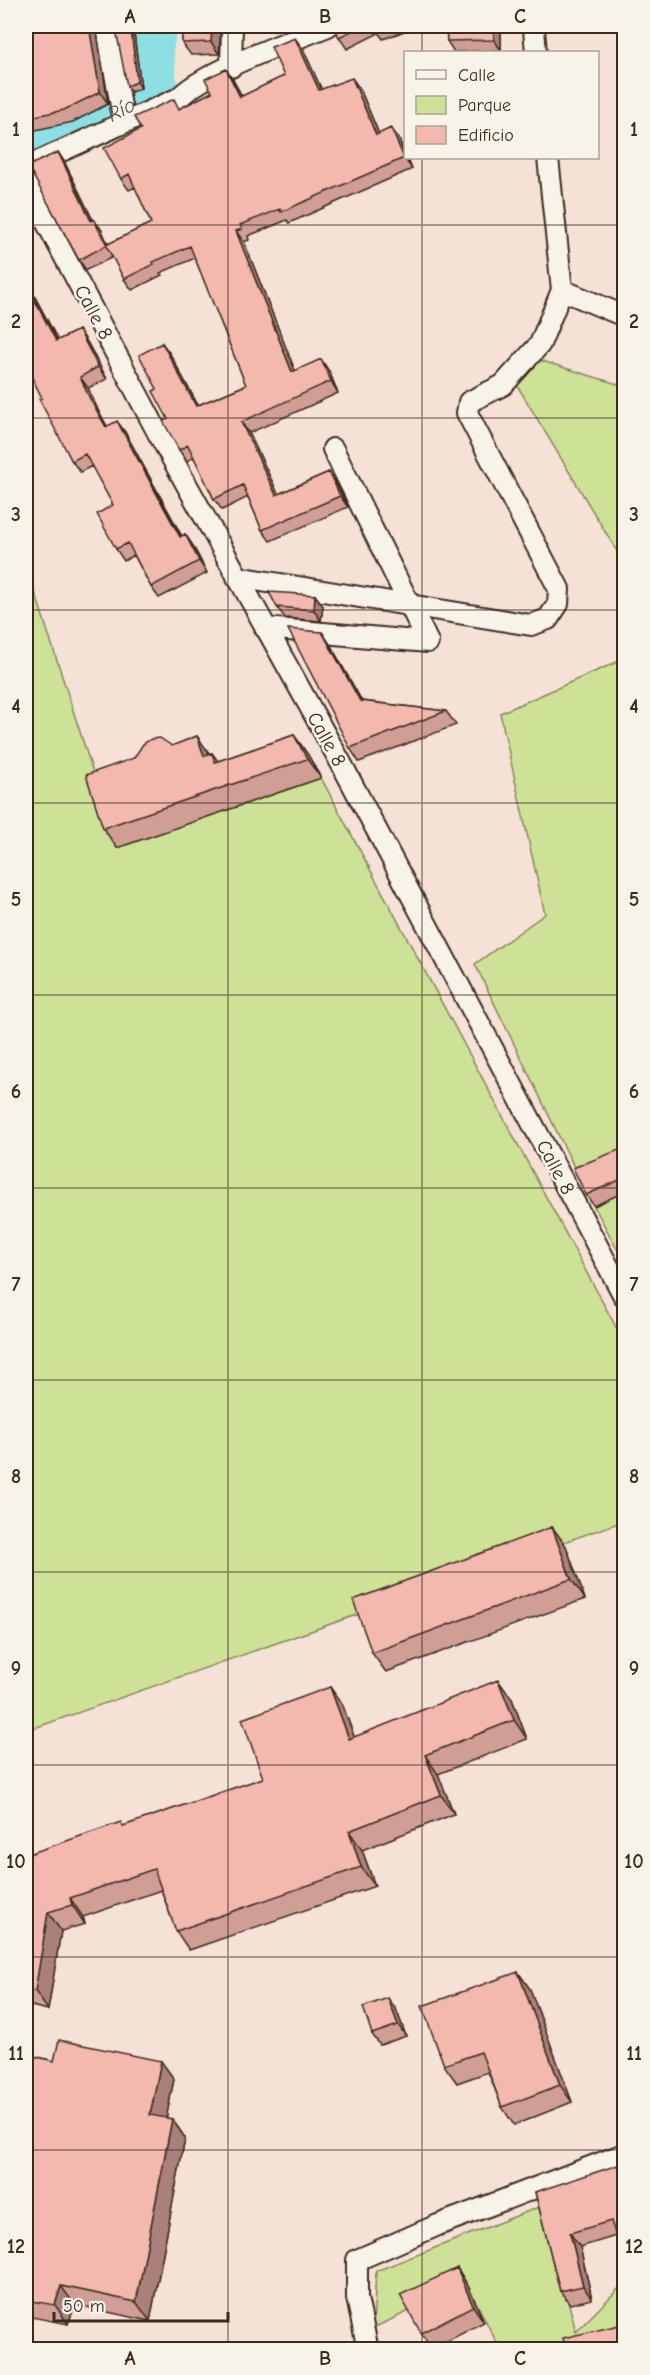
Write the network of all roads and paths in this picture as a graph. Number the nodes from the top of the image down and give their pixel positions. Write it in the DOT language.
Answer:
graph roads {
  1 [pos="106,26"];
  2 [pos="232,26"];
  3 [pos="328,26"];
  4 [pos="536,26"];
  5 [pos="536,51"];
  6 [pos="231,67"];
  7 [pos="124,122"];
  8 [pos="548,159"];
  9 [pos="26,167"];
  10 [pos="26,184"];
  11 [pos="562,290"];
  12 [pos="624,316"];
  13 [pos="333,449"];
  14 [pos="237,577"];
  15 [pos="411,606"];
  16 [pos="266,628"];
  17 [pos="624,1296"];
  18 [pos="624,2154"];
  19 [pos="366,2340"];
  1 -- 7 [label="street"];
  2 -- 6 [label="street"];
  3 -- 6 [label="street"];
  4 -- 5 [label="street"];
  6 -- 7 [label="street"];
  7 -- 9 [label="street"];
  8 -- 11 [label="street"];
  10 -- 14 [label="street, Calle 8"];
  11 -- 12 [label="street"];
  11 -- 15 [label="street"];
  13 -- 15 [label="street"];
  14 -- 15 [label="street"];
  14 -- 16 [label="street, Calle 8"];
  15 -- 16 [label="street"];
  16 -- 17 [label="street, Calle 8"];
  18 -- 19 [label="street"];
}
